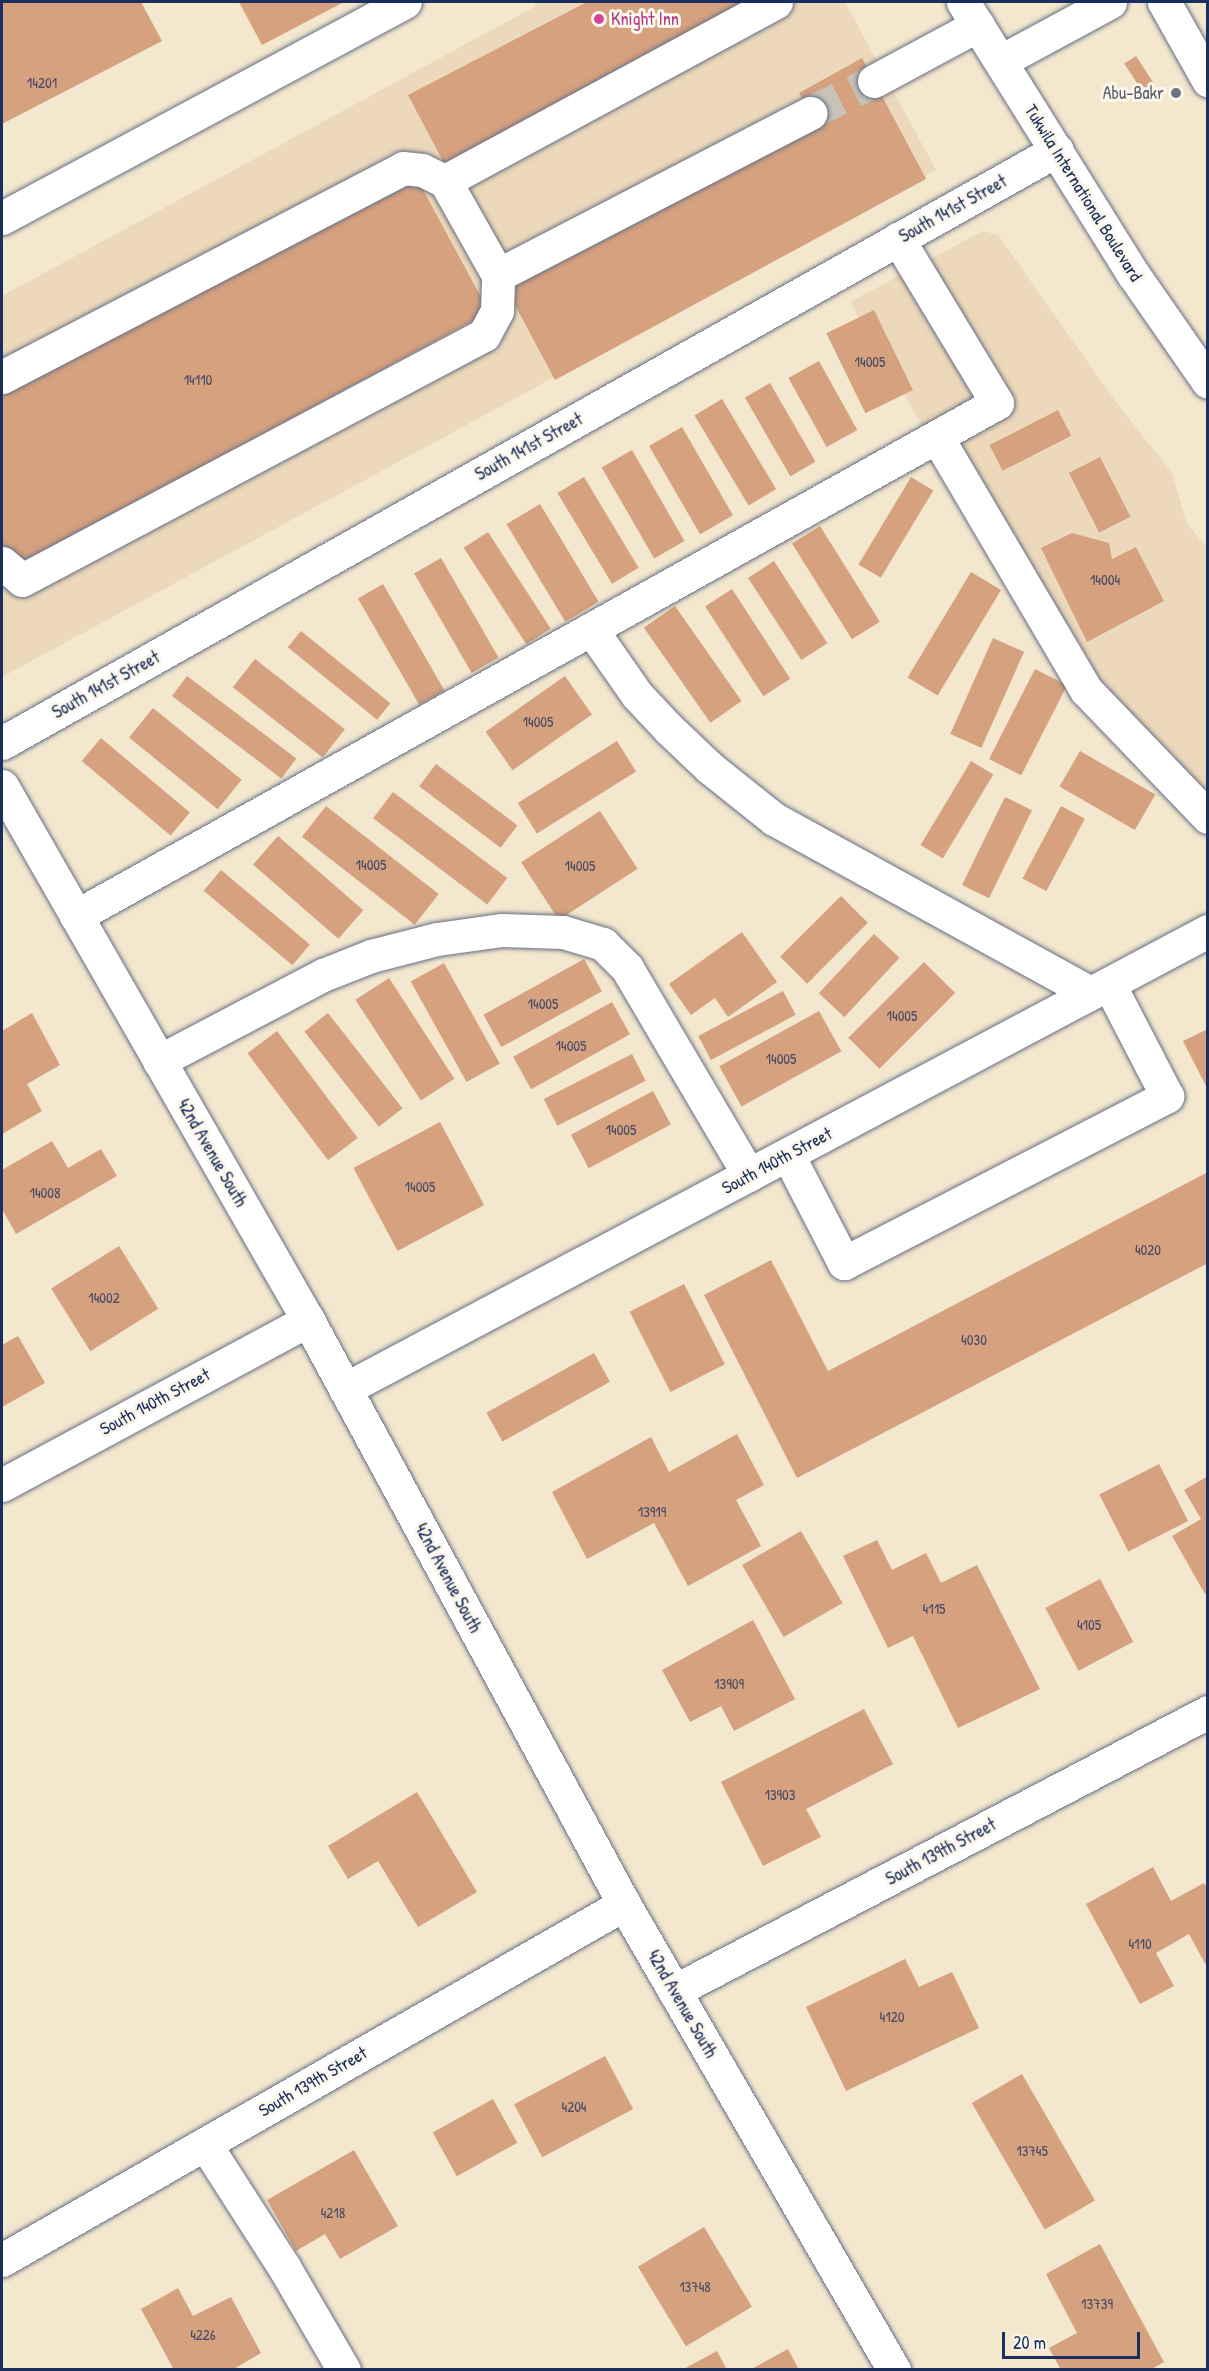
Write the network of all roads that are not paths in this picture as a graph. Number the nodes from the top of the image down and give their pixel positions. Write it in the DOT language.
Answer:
graph roads {
  1 [pos="405,2"];
  2 [pos="776,2"];
  3 [pos="1110,2"];
  4 [pos="1164,2"];
  5 [pos="970,13"];
  6 [pos="1001,61"];
  7 [pos="1208,80"];
  8 [pos="874,81"];
  9 [pos="810,113"];
  10 [pos="1057,150"];
  11 [pos="445,181"];
  12 [pos="2,218"];
  13 [pos="898,239"];
  14 [pos="498,275"];
  15 [pos="2,377"];
  16 [pos="1208,382"];
  17 [pos="937,437"];
  18 [pos="2,563"];
  19 [pos="591,629"];
  20 [pos="2,743"];
  21 [pos="2,786"];
  22 [pos="1208,818"];
  23 [pos="76,916"];
  24 [pos="1208,931"];
  25 [pos="1100,988"];
  26 [pos="159,1061"];
  27 [pos="788,1155"];
  28 [pos="749,1175"];
  29 [pos="308,1320"];
  30 [pos="345,1389"];
  31 [pos="2,1485"];
  32 [pos="1208,1712"];
  33 [pos="624,1904"];
  34 [pos="674,1991"];
  35 [pos="205,2144"];
  36 [pos="2,2260"];
  37 [pos="344,2370"];
  38 [pos="894,2370"];
  1 -- 12 [label="street"];
  2 -- 11 [label="street"];
  3 -- 6 [label="street"];
  4 -- 7 [label="street"];
  5 -- 6 [label="street, Tukwila International Boulevard"];
  5 -- 8 [label="street"];
  6 -- 10 [label="street, Tukwila International Boulevard"];
  9 -- 14 [label="street"];
  10 -- 13 [label="street, South 141st Street"];
  10 -- 16 [label="street, Tukwila International Boulevard"];
  11 -- 14 [label="street"];
  11 -- 15 [label="street"];
  13 -- 17 [label="street"];
  13 -- 20 [label="street, South 141st Street"];
  14 -- 18 [label="street"];
  17 -- 19 [label="street"];
  17 -- 22 [label="street"];
  19 -- 23 [label="street"];
  19 -- 25 [label="street"];
  21 -- 23 [label="street, 42nd Avenue South"];
  23 -- 26 [label="street, 42nd Avenue South"];
  24 -- 25 [label="street, South 140th Street"];
  25 -- 27 [label="street, South 140th Street"];
  25 -- 27 [label="street"];
  26 -- 28 [label="street"];
  26 -- 29 [label="street, 42nd Avenue South"];
  27 -- 28 [label="street, South 140th Street"];
  28 -- 30 [label="street, South 140th Street"];
  29 -- 30 [label="street, 42nd Avenue South"];
  29 -- 31 [label="street, South 140th Street"];
  30 -- 33 [label="street, 42nd Avenue South"];
  32 -- 34 [label="street, South 139th Street"];
  33 -- 34 [label="street, 42nd Avenue South"];
  33 -- 35 [label="street, South 139th Street"];
  34 -- 38 [label="street, 42nd Avenue South"];
  35 -- 36 [label="street, South 139th Street"];
  35 -- 37 [label="street"];
}
